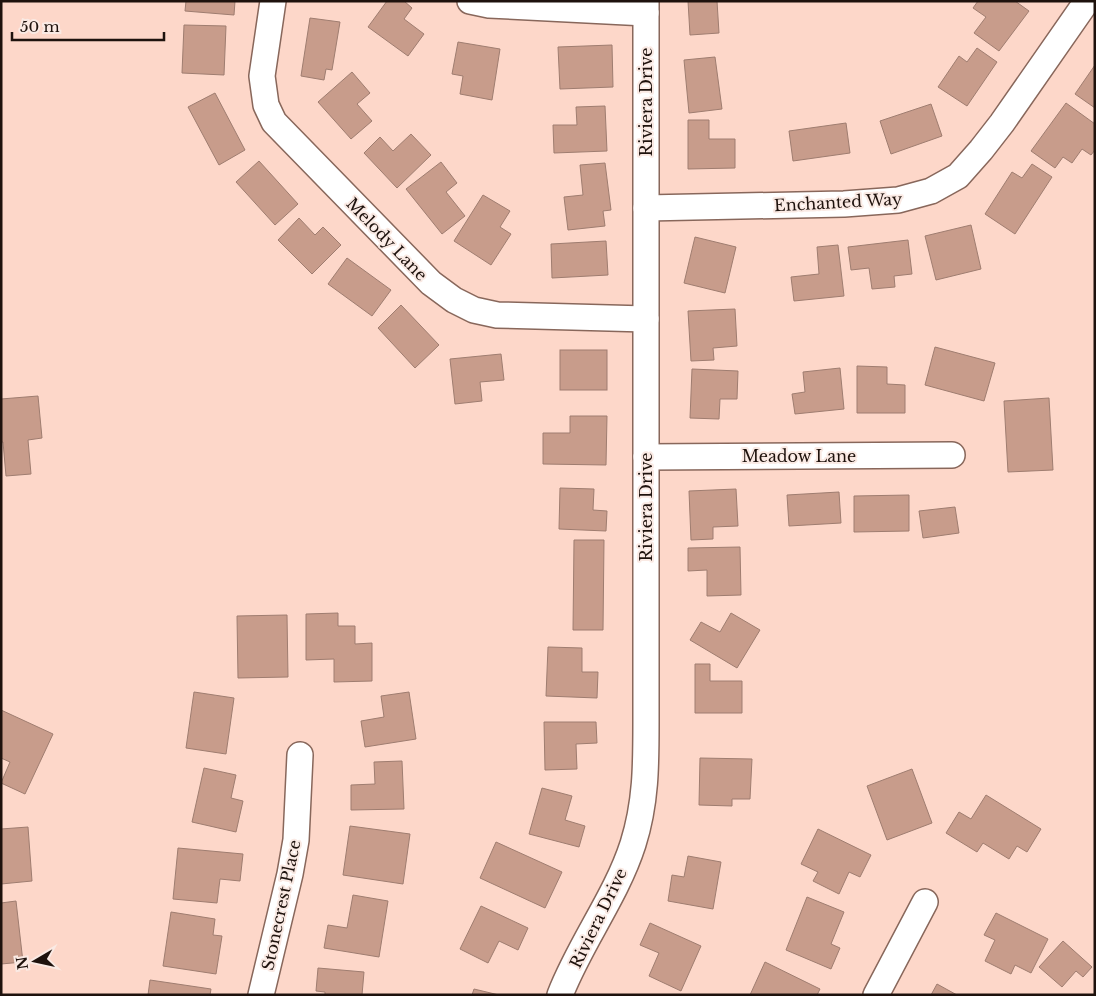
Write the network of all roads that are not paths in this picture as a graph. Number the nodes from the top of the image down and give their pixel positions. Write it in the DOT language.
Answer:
graph roads {
  1 [pos="273,1"];
  2 [pos="470,1"];
  3 [pos="1087,1"];
  4 [pos="646,7"];
  5 [pos="646,208"];
  6 [pos="646,319"];
  7 [pos="952,455"];
  8 [pos="646,457"];
  9 [pos="300,755"];
  10 [pos="925,902"];
  11 [pos="261,995"];
  12 [pos="560,995"];
  13 [pos="876,995"];
  1 -- 6 [label="street, Melody Lane"];
  2 -- 4 [label="street"];
  3 -- 5 [label="street, Enchanted Way"];
  4 -- 5 [label="street, Riviera Drive"];
  5 -- 6 [label="street, Riviera Drive"];
  6 -- 8 [label="street, Riviera Drive"];
  7 -- 8 [label="street, Meadow Lane"];
  8 -- 12 [label="street, Riviera Drive"];
  9 -- 11 [label="street, Stonecrest Place"];
  10 -- 13 [label="street"];
}
